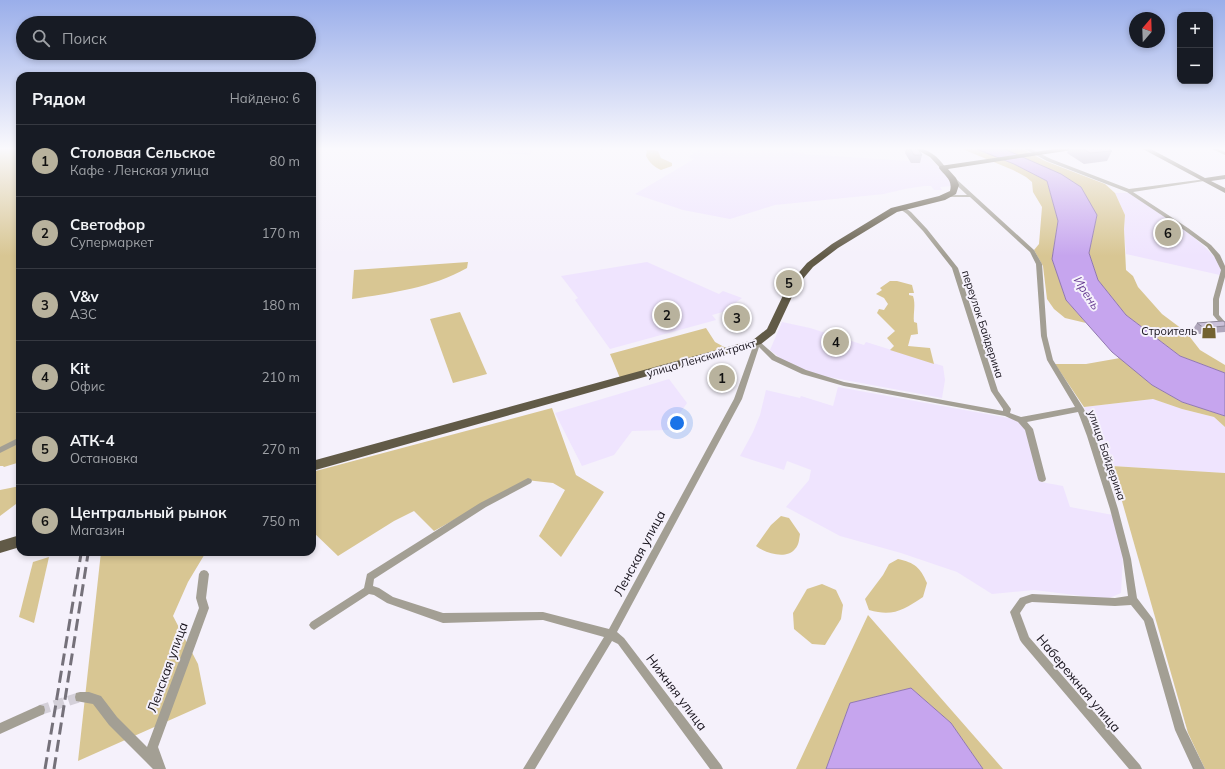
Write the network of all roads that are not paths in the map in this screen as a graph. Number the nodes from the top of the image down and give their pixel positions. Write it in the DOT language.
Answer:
graph roads {
  1 [pos="955,184"];
  2 [pos="958,184"];
  3 [pos="1111,184"];
  4 [pos="1178,184"];
  5 [pos="1211,184"];
  6 [pos="1129,191"];
  7 [pos="1225,191"];
  8 [pos="946,196"];
  9 [pos="971,196"];
  10 [pos="902,208"];
  11 [pos="1225,326"];
  12 [pos="757,342"];
  13 [pos="1080,409"];
  14 [pos="1006,414"];
  15 [pos="1021,420"];
  16 [pos="16,442"];
  17 [pos="0,450"];
  18 [pos="316,465"];
  19 [pos="1042,479"];
  20 [pos="528,481"];
  21 [pos="16,542"];
  22 [pos="0,547"];
  23 [pos="204,574"];
  24 [pos="368,590"];
  25 [pos="1133,600"];
  26 [pos="314,625"];
  27 [pos="611,634"];
  28 [pos="80,697"];
  29 [pos="40,710"];
  30 [pos="0,729"];
  31 [pos="160,768"];
  32 [pos="529,769"];
  33 [pos="717,769"];
  34 [pos="1136,769"];
  35 [pos="1199,769"];
  1 -- 8 [label="main road"];
  2 -- 9 [label="street, улица Байдерина"];
  3 -- 6 [label="street"];
  4 -- 6 [label="street"];
  5 -- 7 [label="main road"];
  6 -- 11 [label="street"];
  8 -- 9 [label="street"];
  8 -- 10 [label="main road, улица Ленский тракт"];
  9 -- 13 [label="street, улица Байдерина"];
  10 -- 12 [label="main road, улица Ленский тракт"];
  10 -- 14 [label="street, переулок Байдерина"];
  12 -- 14 [label="street"];
  12 -- 18 [label="main road, улица Ленский тракт"];
  12 -- 27 [label="street, Ленская улица"];
  13 -- 15 [label="street"];
  13 -- 25 [label="street, улица Байдерина"];
  14 -- 15 [label="street"];
  15 -- 19 [label="street"];
  16 -- 17 [label="street"];
  20 -- 24 [label="street"];
  21 -- 22 [label="main road"];
  23 -- 31 [label="street, Ленская улица"];
  24 -- 26 [label="street"];
  24 -- 27 [label="street"];
  25 -- 34 [label="street, Набережная улица"];
  25 -- 35 [label="street, улица Байдерина"];
  27 -- 32 [label="street, Ленская улица"];
  27 -- 33 [label="street, Нижняя улица"];
  28 -- 31 [label="street"];
  29 -- 30 [label="street"];
}
